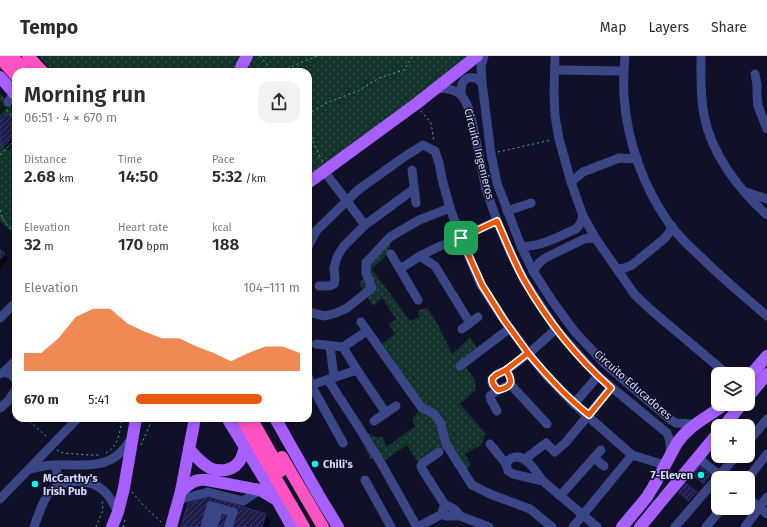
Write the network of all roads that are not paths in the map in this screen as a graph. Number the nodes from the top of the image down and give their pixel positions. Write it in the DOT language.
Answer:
graph roads {
  1 [pos="242,56"];
  2 [pos="247,56"];
  3 [pos="477,56"];
  4 [pos="484,56"];
  5 [pos="555,56"];
  6 [pos="625,56"];
  7 [pos="701,56"];
  8 [pos="29,57"];
  9 [pos="4,59"];
  10 [pos="20,68"];
  11 [pos="39,68"];
  12 [pos="240,68"];
  13 [pos="241,68"];
  14 [pos="12,70"];
  15 [pos="554,70"];
  16 [pos="623,71"];
  17 [pos="755,74"];
  18 [pos="0,76"];
  19 [pos="482,83"];
  20 [pos="767,84"];
  21 [pos="757,85"];
  22 [pos="437,88"];
  23 [pos="12,95"];
  24 [pos="461,95"];
  25 [pos="767,130"];
  26 [pos="637,159"];
  27 [pos="325,170"];
  28 [pos="412,170"];
  29 [pos="312,180"];
  30 [pos="571,182"];
  31 [pos="414,189"];
  32 [pos="744,191"];
  33 [pos="767,199"];
  34 [pos="347,200"];
  35 [pos="416,203"];
  36 [pos="531,203"];
  37 [pos="450,208"];
  38 [pos="507,211"];
  39 [pos="767,215"];
  40 [pos="583,216"];
  41 [pos="497,221"];
  42 [pos="365,225"];
  43 [pos="672,226"];
  44 [pos="461,238"];
  45 [pos="312,239"];
  46 [pos="596,239"];
  47 [pos="521,246"];
  48 [pos="436,248"];
  49 [pos="391,254"];
  50 [pos="420,256"];
  51 [pos="434,266"];
  52 [pos="400,269"];
  53 [pos="617,269"];
  54 [pos="533,271"];
  55 [pos="320,286"];
  56 [pos="418,300"];
  57 [pos="12,306"];
  58 [pos="312,313"];
  59 [pos="767,316"];
  60 [pos="478,317"];
  61 [pos="0,318"];
  62 [pos="361,322"];
  63 [pos="470,323"];
  64 [pos="510,328"];
  65 [pos="462,329"];
  66 [pos="556,329"];
  67 [pos="367,331"];
  68 [pos="316,344"];
  69 [pos="330,346"];
  70 [pos="343,348"];
  71 [pos="528,353"];
  72 [pos="767,356"];
  73 [pos="12,364"];
  74 [pos="460,366"];
  75 [pos="719,367"];
  76 [pos="357,370"];
  77 [pos="506,370"];
  78 [pos="755,370"];
  79 [pos="2,373"];
  80 [pos="767,374"];
  81 [pos="12,375"];
  82 [pos="598,376"];
  83 [pos="331,379"];
  84 [pos="510,384"];
  85 [pos="312,385"];
  86 [pos="611,388"];
  87 [pos="755,389"];
  88 [pos="498,390"];
  89 [pos="312,391"];
  90 [pos="12,395"];
  91 [pos="574,404"];
  92 [pos="396,406"];
  93 [pos="0,408"];
  94 [pos="497,411"];
  95 [pos="716,411"];
  96 [pos="736,411"];
  97 [pos="386,413"];
  98 [pos="589,415"];
  99 [pos="711,415"];
  100 [pos="718,419"];
  101 [pos="728,419"];
  102 [pos="767,419"];
  103 [pos="374,421"];
  104 [pos="74,422"];
  105 [pos="136,422"];
  106 [pos="194,422"];
  107 [pos="229,422"];
  108 [pos="243,422"];
  109 [pos="253,422"];
  110 [pos="262,422"];
  111 [pos="277,422"];
  112 [pos="676,422"];
  113 [pos="547,424"];
  114 [pos="694,424"];
  115 [pos="667,433"];
  116 [pos="755,434"];
  117 [pos="132,438"];
  118 [pos="711,442"];
  119 [pos="343,443"];
  120 [pos="490,444"];
  121 [pos="245,447"];
  122 [pos="189,450"];
  123 [pos="601,450"];
  124 [pos="439,452"];
  125 [pos="767,454"];
  126 [pos="632,455"];
  127 [pos="594,458"];
  128 [pos="698,458"];
  129 [pos="525,459"];
  130 [pos="668,461"];
  131 [pos="506,464"];
  132 [pos="54,465"];
  133 [pos="604,466"];
  134 [pos="30,469"];
  135 [pos="714,471"];
  136 [pos="754,471"];
  137 [pos="680,479"];
  138 [pos="365,480"];
  139 [pos="543,481"];
  140 [pos="58,486"];
  141 [pos="711,489"];
  142 [pos="260,490"];
  143 [pos="180,495"];
  144 [pos="560,496"];
  145 [pos="767,497"];
  146 [pos="0,499"];
  147 [pos="277,500"];
  148 [pos="755,504"];
  149 [pos="446,505"];
  150 [pos="759,507"];
  151 [pos="118,512"];
  152 [pos="442,514"];
  153 [pos="767,514"];
  154 [pos="583,515"];
  155 [pos="716,515"];
  156 [pos="460,516"];
  157 [pos="168,526"];
  158 [pos="34,527"];
  159 [pos="112,527"];
  160 [pos="205,527"];
  161 [pos="213,527"];
  162 [pos="217,527"];
  163 [pos="228,527"];
  164 [pos="292,527"];
  165 [pos="304,527"];
  166 [pos="314,527"];
  167 [pos="323,527"];
  168 [pos="338,527"];
  169 [pos="391,527"];
  170 [pos="418,527"];
  171 [pos="489,527"];
  172 [pos="552,527"];
  173 [pos="573,527"];
  174 [pos="597,527"];
  175 [pos="622,527"];
  176 [pos="640,527"];
  177 [pos="675,527"];
  178 [pos="706,527"];
  179 [pos="745,527"];
  1 -- 12 [label="street"];
  2 -- 13 [label="main road"];
  3 -- 22 [label="main road"];
  4 -- 19 [label="street, Circuito Educadores"];
  5 -- 15 [label="street"];
  6 -- 16 [label="street"];
  7 -- 32 [label="street"];
  8 -- 11 [label="highway"];
  9 -- 10 [label="highway"];
  9 -- 14 [label="highway"];
  15 -- 16 [label="street"];
  15 -- 30 [label="street"];
  16 -- 26 [label="street"];
  17 -- 21 [label="street"];
  18 -- 23 [label="main road"];
  19 -- 24 [label="street"];
  19 -- 38 [label="street, Circuito Educadores"];
  20 -- 21 [label="street"];
  21 -- 25 [label="street"];
  22 -- 24 [label="street, Circuito Ingenieros"];
  22 -- 27 [label="main road"];
  24 -- 41 [label="street, Circuito Ingenieros"];
  26 -- 30 [label="street"];
  26 -- 43 [label="street"];
  27 -- 29 [label="main road"];
  27 -- 34 [label="street"];
  28 -- 31 [label="street"];
  30 -- 40 [label="street"];
  31 -- 35 [label="street"];
  31 -- 42 [label="street"];
  32 -- 33 [label="street"];
  32 -- 39 [label="street"];
  34 -- 37 [label="street"];
  34 -- 42 [label="street"];
  34 -- 45 [label="street"];
  36 -- 38 [label="street"];
  37 -- 44 [label="street"];
  37 -- 58 [label="street"];
  38 -- 47 [label="street, Circuito Educadores"];
  40 -- 46 [label="street"];
  40 -- 47 [label="street"];
  41 -- 44 [label="street"];
  41 -- 66 [label="street, Circuito Ingenieros"];
  42 -- 55 [label="street"];
  43 -- 53 [label="street"];
  43 -- 59 [label="street"];
  44 -- 48 [label="street"];
  44 -- 64 [label="street"];
  46 -- 53 [label="street"];
  46 -- 54 [label="street"];
  47 -- 54 [label="street, Circuito Educadores"];
  48 -- 50 [label="street"];
  48 -- 51 [label="street"];
  49 -- 52 [label="street"];
  50 -- 51 [label="street"];
  50 -- 52 [label="street"];
  51 -- 63 [label="street"];
  52 -- 56 [label="street"];
  53 -- 75 [label="street"];
  54 -- 112 [label="street, Circuito Educadores"];
  57 -- 61 [label="street"];
  60 -- 63 [label="street"];
  62 -- 67 [label="street"];
  63 -- 65 [label="street"];
  64 -- 71 [label="street"];
  64 -- 74 [label="street"];
  66 -- 71 [label="street"];
  66 -- 82 [label="street, Circuito Ingenieros"];
  67 -- 70 [label="street"];
  67 -- 172 [label="street"];
  68 -- 69 [label="street"];
  69 -- 70 [label="street"];
  69 -- 83 [label="street"];
  70 -- 76 [label="street"];
  71 -- 77 [label="street"];
  71 -- 91 [label="street"];
  72 -- 78 [label="main road"];
  73 -- 79 [label="street"];
  76 -- 83 [label="street"];
  76 -- 97 [label="street"];
  77 -- 84 [label="street"];
  77 -- 88 [label="street"];
  79 -- 81 [label="street"];
  80 -- 87 [label="main road"];
  82 -- 86 [label="street, Circuito Ingenieros"];
  82 -- 91 [label="street"];
  83 -- 85 [label="street"];
  83 -- 170 [label="street"];
  84 -- 88 [label="street"];
  84 -- 113 [label="street"];
  86 -- 98 [label="street"];
  86 -- 115 [label="street, Circuito Ingenieros"];
  88 -- 94 [label="street"];
  89 -- 119 [label="street"];
  90 -- 93 [label="street"];
  91 -- 98 [label="street"];
  92 -- 97 [label="street"];
  95 -- 99 [label="main road"];
  96 -- 101 [label="main road"];
  97 -- 103 [label="street"];
  98 -- 126 [label="street"];
  98 -- 129 [label="street"];
  99 -- 100 [label="main road"];
  99 -- 114 [label="main road"];
  102 -- 116 [label="street"];
  104 -- 134 [label="street"];
  105 -- 117 [label="main road"];
  106 -- 122 [label="main road"];
  107 -- 121 [label="main road"];
  108 -- 165 [label="highway"];
  109 -- 166 [label="highway"];
  110 -- 167 [label="highway"];
  111 -- 168 [label="main road"];
  112 -- 114 [label="street, Circuito Educadores"];
  112 -- 115 [label="street"];
  114 -- 130 [label="main road"];
  115 -- 130 [label="street"];
  117 -- 132 [label="street"];
  117 -- 151 [label="main road"];
  118 -- 128 [label="main road"];
  120 -- 131 [label="street"];
  121 -- 122 [label="main road"];
  121 -- 147 [label="main road"];
  122 -- 143 [label="main road"];
  123 -- 127 [label="street"];
  124 -- 149 [label="street"];
  125 -- 136 [label="street"];
  126 -- 130 [label="street"];
  126 -- 154 [label="street"];
  127 -- 133 [label="street"];
  127 -- 144 [label="street"];
  128 -- 135 [label="street"];
  128 -- 137 [label="main road"];
  129 -- 131 [label="street"];
  129 -- 139 [label="street"];
  130 -- 137 [label="main road"];
  130 -- 175 [label="main road"];
  131 -- 139 [label="street"];
  132 -- 134 [label="street"];
  132 -- 140 [label="street"];
  134 -- 146 [label="street"];
  137 -- 176 [label="main road"];
  138 -- 169 [label="street"];
  139 -- 144 [label="street"];
  140 -- 151 [label="street"];
  140 -- 158 [label="street"];
  141 -- 177 [label="street"];
  142 -- 143 [label="street"];
  142 -- 143 [label="main road"];
  142 -- 147 [label="main road"];
  143 -- 157 [label="main road"];
  144 -- 154 [label="street"];
  145 -- 150 [label="street"];
  147 -- 164 [label="main road"];
  148 -- 150 [label="street"];
  149 -- 152 [label="street"];
  149 -- 156 [label="street"];
  150 -- 153 [label="street"];
  150 -- 179 [label="street"];
  151 -- 159 [label="main road"];
  152 -- 156 [label="street"];
  152 -- 170 [label="street"];
  154 -- 173 [label="street"];
  154 -- 174 [label="street"];
  155 -- 178 [label="street"];
  156 -- 171 [label="street"];
  160 -- 163 [label="street"];
  161 -- 162 [label="street"];
}
